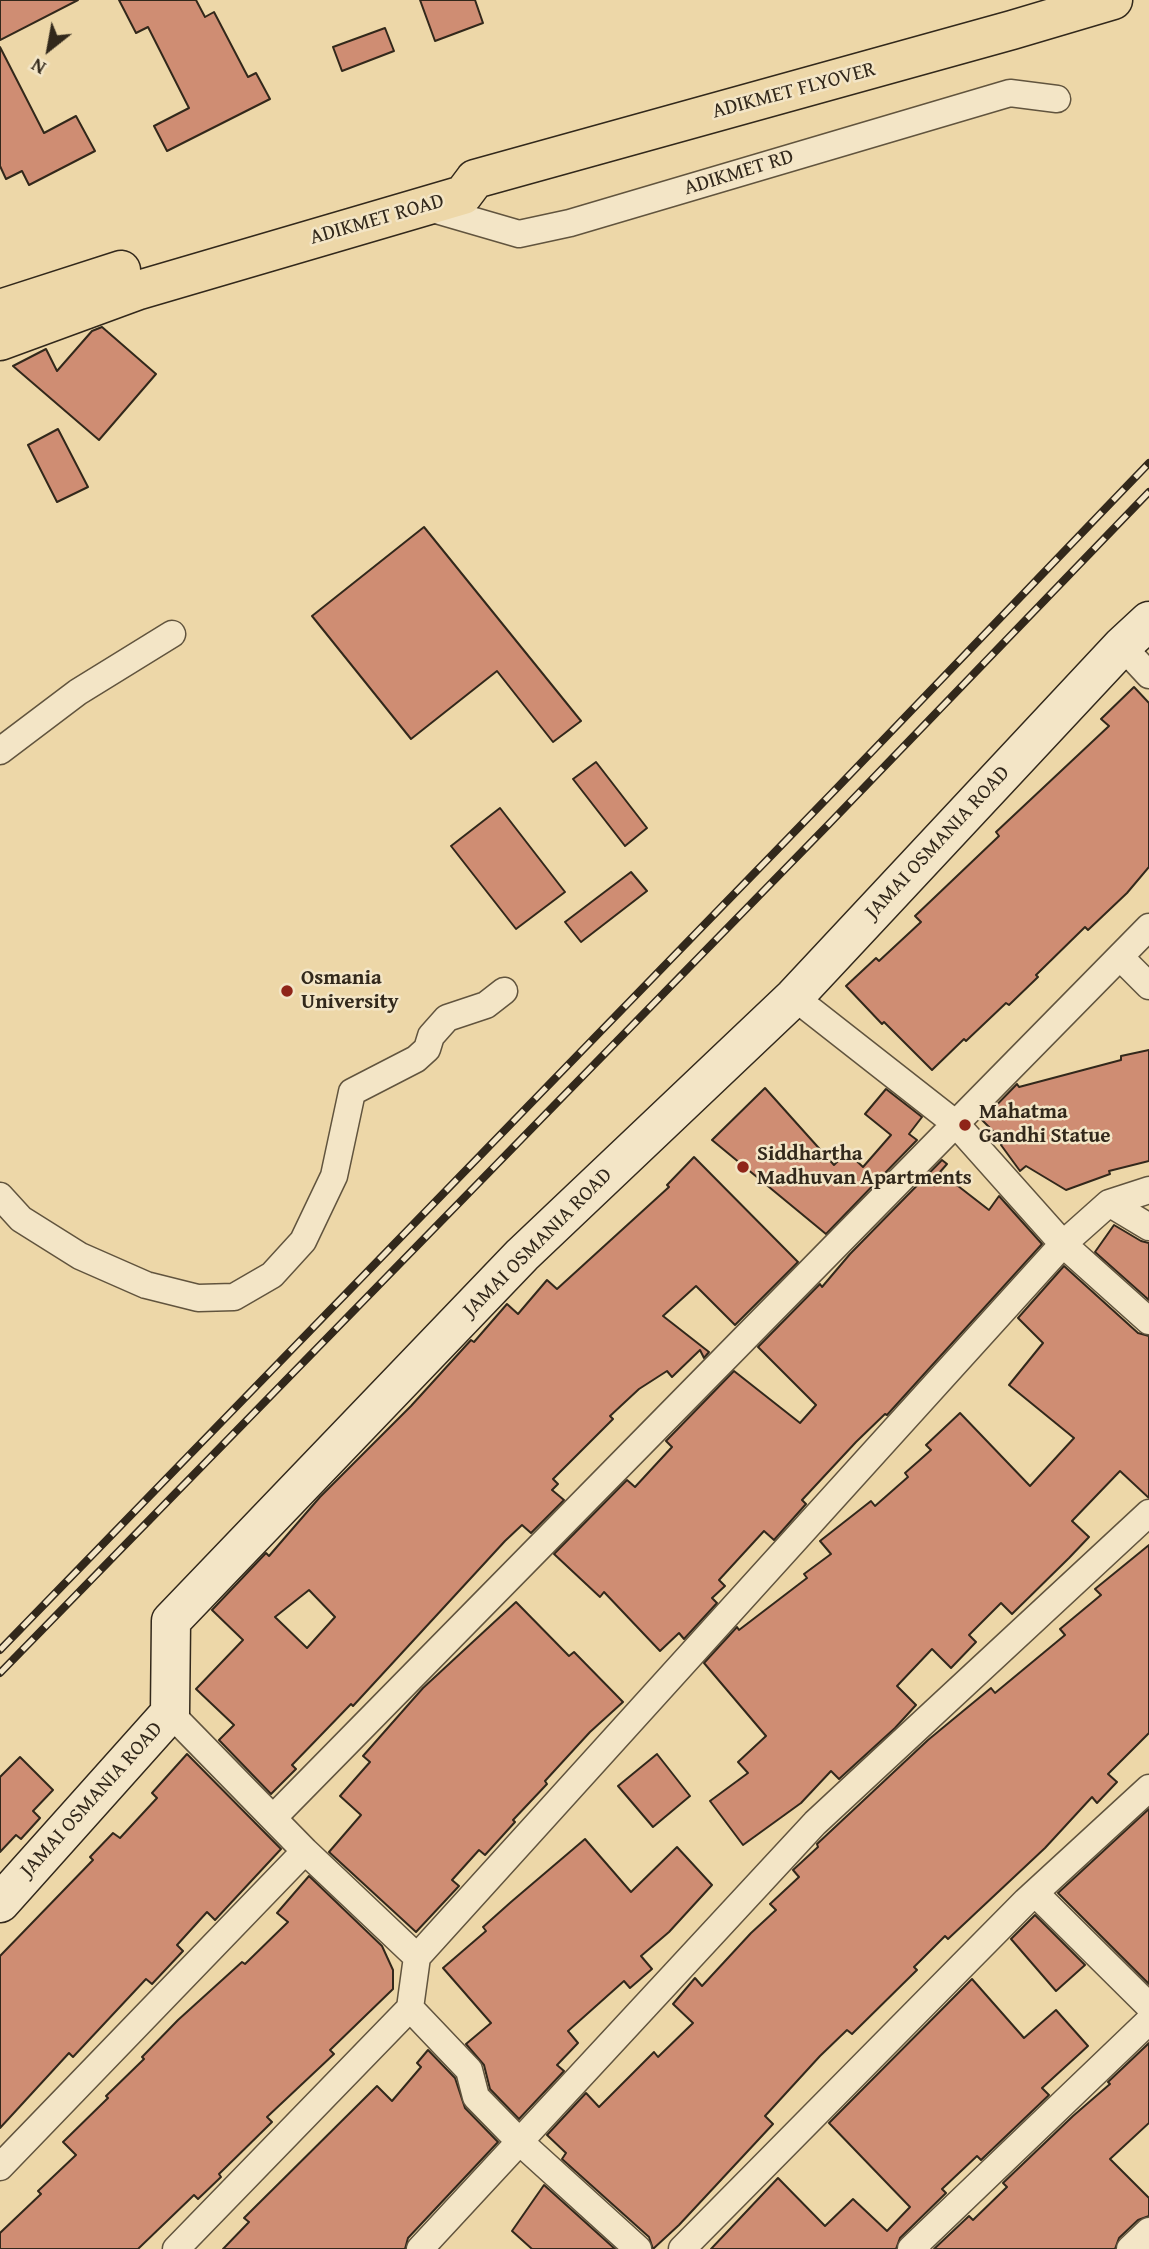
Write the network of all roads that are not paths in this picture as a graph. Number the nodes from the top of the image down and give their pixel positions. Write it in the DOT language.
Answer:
graph roads {
  1 [pos="1114,0"];
  2 [pos="1057,99"];
  3 [pos="485,176"];
  4 [pos="421,206"];
  5 [pos="0,309"];
  6 [pos="0,341"];
  7 [pos="172,634"];
  8 [pos="1135,634"];
  9 [pos="1149,675"];
  10 [pos="0,751"];
  11 [pos="1149,927"];
  12 [pos="1120,957"];
  13 [pos="1149,986"];
  14 [pos="504,991"];
  15 [pos="794,997"];
  16 [pos="956,1124"];
  17 [pos="1149,1190"];
  18 [pos="0,1196"];
  19 [pos="1109,1203"];
  20 [pos="1149,1227"];
  21 [pos="1063,1244"];
  22 [pos="1149,1321"];
  23 [pos="1149,1513"];
  24 [pos="170,1713"];
  25 [pos="1149,1788"];
  26 [pos="273,1818"];
  27 [pos="305,1851"];
  28 [pos="1035,1893"];
  29 [pos="0,1903"];
  30 [pos="417,1957"];
  31 [pos="1149,2006"];
  32 [pos="410,2008"];
  33 [pos="1149,2021"];
  34 [pos="520,2141"];
  35 [pos="0,2167"];
  36 [pos="1149,2231"];
  37 [pos="176,2249"];
  38 [pos="420,2249"];
  39 [pos="638,2249"];
  40 [pos="682,2249"];
  41 [pos="911,2249"];
  42 [pos="1130,2249"];
  1 -- 3 [label="main road, ADIKMET FLYOVER"];
  2 -- 4 [label="street, ADIKMET RD"];
  3 -- 4 [label="main road, ADIKMET ROAD"];
  3 -- 5 [label="main road, ADIKMET ROAD"];
  4 -- 6 [label="main road, ADIKMET ROAD"];
  7 -- 10 [label="street"];
  8 -- 9 [label="street"];
  8 -- 15 [label="street, JAMAI OSMANIA ROAD"];
  11 -- 12 [label="street"];
  12 -- 13 [label="street"];
  12 -- 16 [label="street"];
  14 -- 18 [label="street"];
  15 -- 16 [label="street"];
  15 -- 24 [label="street, JAMAI OSMANIA ROAD"];
  16 -- 21 [label="street"];
  16 -- 26 [label="street"];
  17 -- 19 [label="street"];
  19 -- 20 [label="street"];
  19 -- 21 [label="street"];
  21 -- 22 [label="street"];
  21 -- 30 [label="street"];
  23 -- 34 [label="street"];
  24 -- 26 [label="street"];
  24 -- 29 [label="street, JAMAI OSMANIA ROAD"];
  25 -- 28 [label="street"];
  26 -- 27 [label="street"];
  27 -- 30 [label="street"];
  27 -- 35 [label="street"];
  28 -- 31 [label="street"];
  28 -- 40 [label="street"];
  30 -- 32 [label="street"];
  32 -- 34 [label="street"];
  32 -- 37 [label="street"];
  33 -- 41 [label="street"];
  34 -- 38 [label="street"];
  34 -- 39 [label="street"];
  36 -- 42 [label="street"];
}
